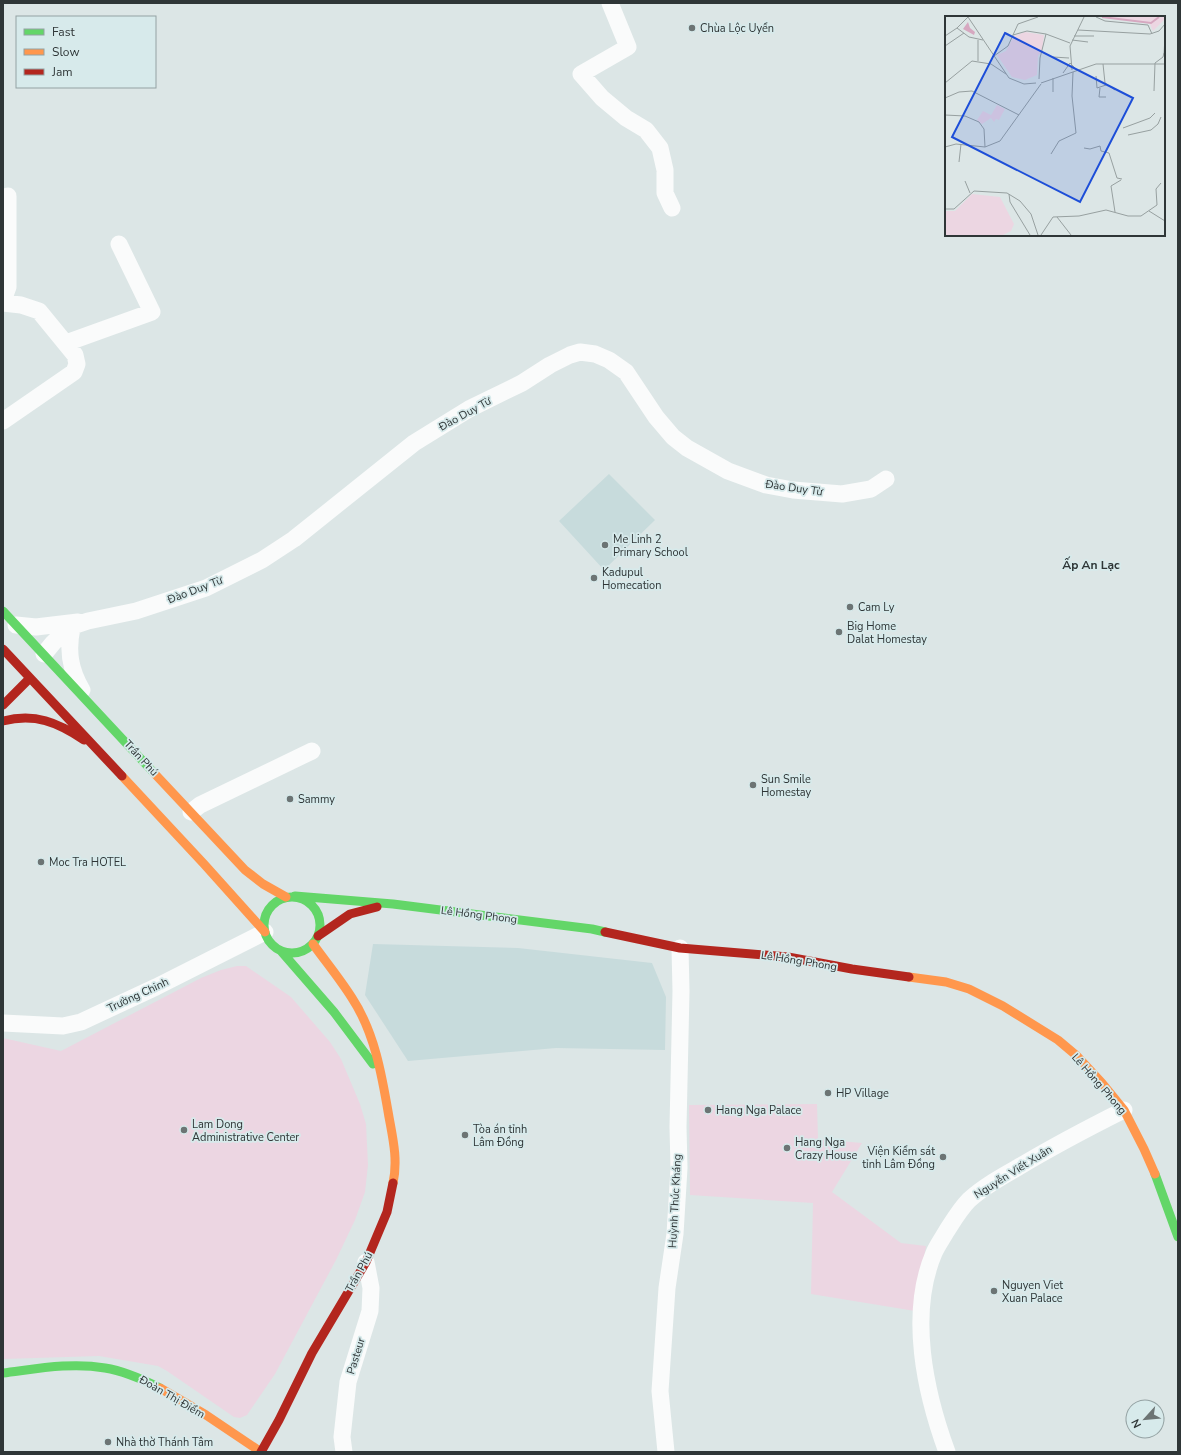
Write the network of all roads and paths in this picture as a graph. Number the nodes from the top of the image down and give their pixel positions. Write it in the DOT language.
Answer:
graph roads {
  1 [pos="610,3"];
  2 [pos="8,196"];
  3 [pos="672,208"];
  4 [pos="119,244"];
  5 [pos="3,302"];
  6 [pos="66,343"];
  7 [pos="3,421"];
  8 [pos="886,479"];
  9 [pos="3,611"];
  10 [pos="88,621"];
  11 [pos="16,625"];
  12 [pos="72,628"];
  13 [pos="3,649"];
  14 [pos="42,657"];
  15 [pos="32,675"];
  16 [pos="88,701"];
  17 [pos="3,705"];
  18 [pos="3,721"];
  19 [pos="95,747"];
  20 [pos="312,751"];
  21 [pos="191,812"];
  22 [pos="290,896"];
  23 [pos="393,904"];
  24 [pos="264,932"];
  25 [pos="316,940"];
  26 [pos="680,948"];
  27 [pos="281,951"];
  28 [pos="3,1023"];
  29 [pos="382,1076"];
  30 [pos="1124,1110"];
  31 [pos="1178,1237"];
  32 [pos="366,1262"];
  33 [pos="3,1373"];
  34 [pos="261,1452"];
  35 [pos="344,1452"];
  36 [pos="666,1452"];
  37 [pos="947,1452"];
  1 -- 3 [label="street"];
  2 -- 5 [label="street"];
  4 -- 6 [label="street"];
  5 -- 6 [label="street"];
  6 -- 7 [label="street"];
  8 -- 10 [label="street, Đào Duy Từ"];
  9 -- 11 [label="main road, Trần Phú"];
  10 -- 11 [label="street"];
  10 -- 12 [label="street, Đào Duy Từ"];
  11 -- 14 [label="main road, Trần Phú"];
  12 -- 14 [label="street, Đào Duy Từ"];
  12 -- 16 [label="street"];
  13 -- 15 [label="main road"];
  14 -- 16 [label="main road, Trần Phú"];
  15 -- 17 [label="main road"];
  15 -- 19 [label="main road"];
  16 -- 21 [label="main road, Trần Phú"];
  18 -- 19 [label="main road"];
  19 -- 24 [label="main road"];
  20 -- 21 [label="street"];
  21 -- 22 [label="main road, Trần Phú"];
  22 -- 23 [label="main road, Lê Hồng Phong"];
  22 -- 24 [label="main road"];
  22 -- 25 [label="main road"];
  23 -- 25 [label="main road"];
  23 -- 26 [label="main road, Lê Hồng Phong"];
  24 -- 27 [label="main road"];
  24 -- 28 [label="street, Trường Chinh"];
  25 -- 27 [label="main road"];
  25 -- 29 [label="main road, Trần Phú"];
  26 -- 30 [label="main road, Lê Hồng Phong"];
  26 -- 36 [label="street, Huỳnh Thúc Kháng"];
  27 -- 29 [label="main road, Trần Phú"];
  29 -- 32 [label="main road, Trần Phú"];
  30 -- 31 [label="main road, Lê Hồng Phong"];
  30 -- 37 [label="street, Nguyễn Viết Xuân"];
  32 -- 34 [label="main road, Trần Phú"];
  32 -- 35 [label="street, Pasteur"];
  33 -- 34 [label="main road, Đoàn Thị Điểm"];
}
